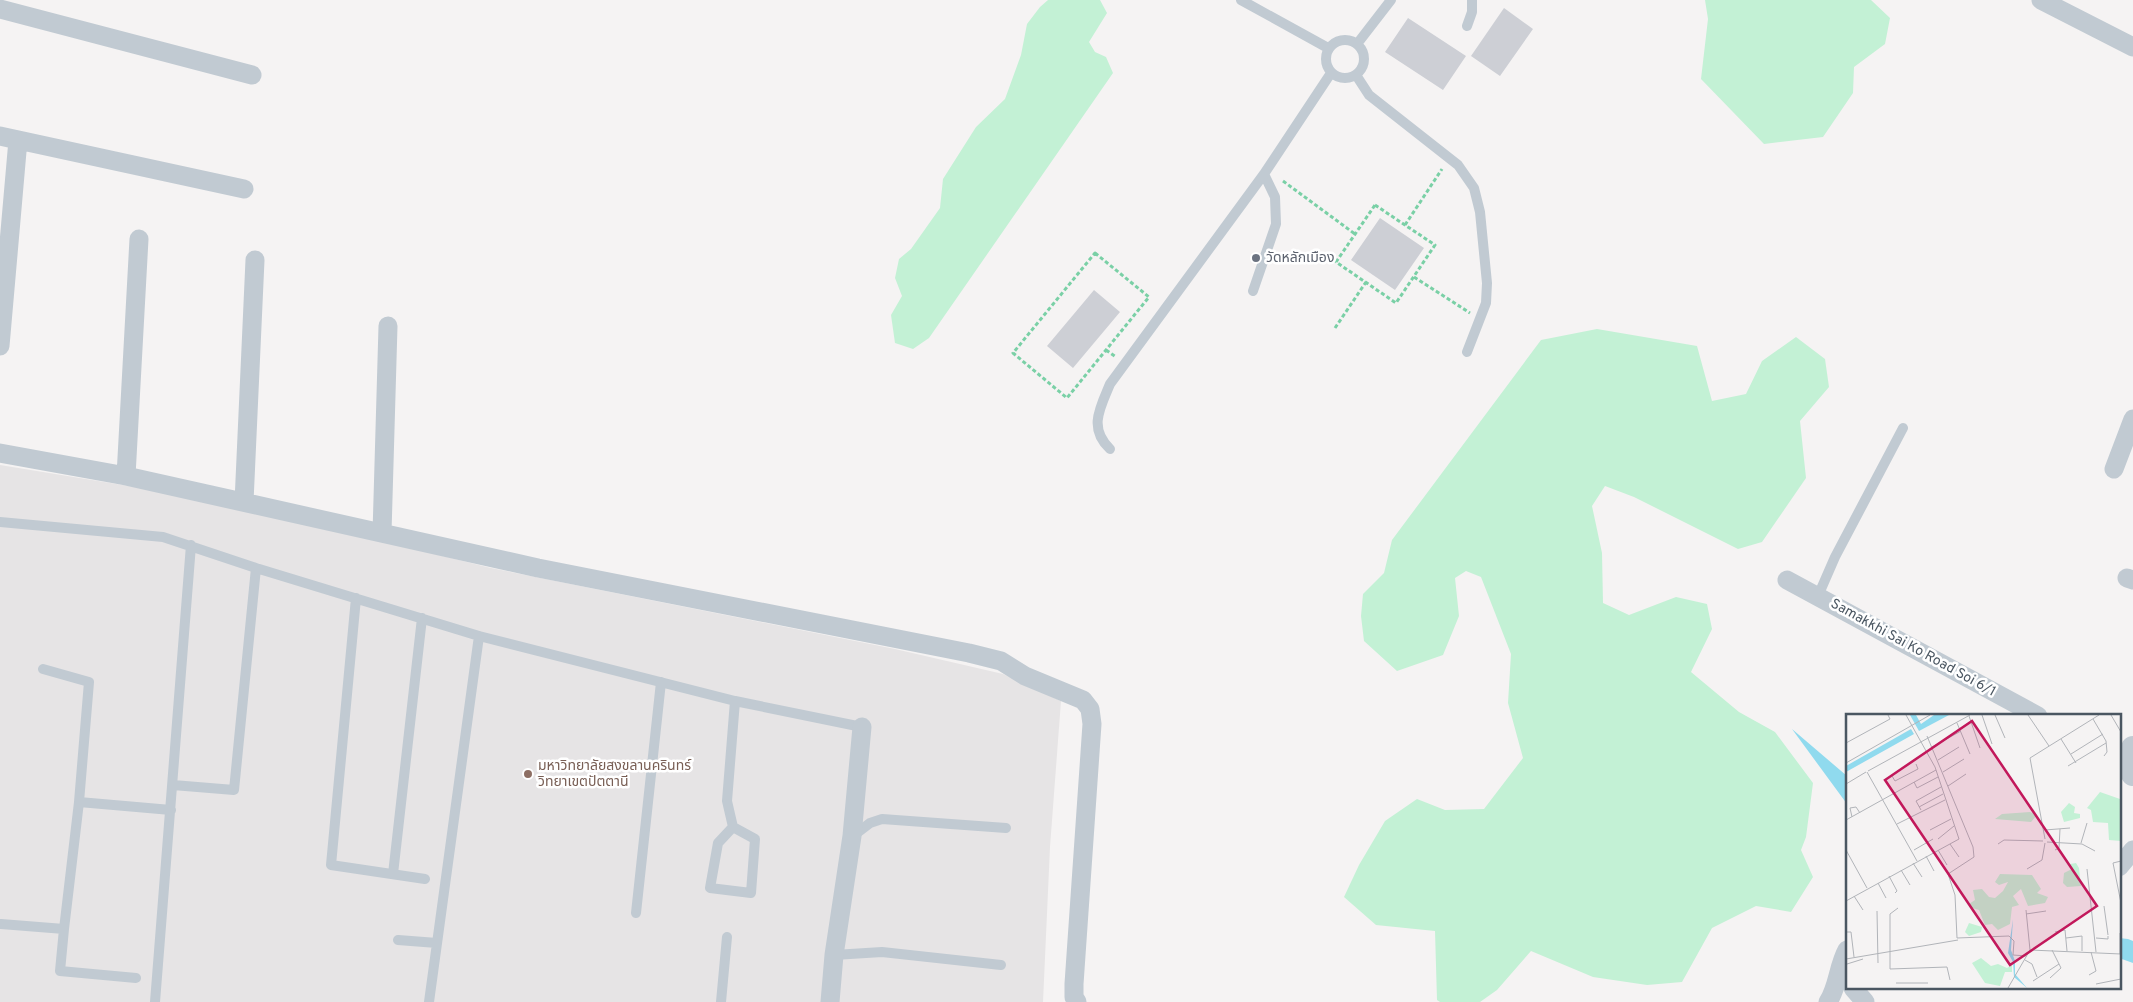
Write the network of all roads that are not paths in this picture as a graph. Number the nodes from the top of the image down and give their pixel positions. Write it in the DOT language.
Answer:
graph roads {
  1 [pos="1241,0"];
  2 [pos="1391,0"];
  3 [pos="1472,0"];
  4 [pos="2041,0"];
  5 [pos="1253,2"];
  6 [pos="0,9"];
  7 [pos="1467,26"];
  8 [pos="1357,44"];
  9 [pos="2133,47"];
  10 [pos="1328,48"];
  11 [pos="1332,73"];
  12 [pos="252,75"];
  13 [pos="1356,75"];
  14 [pos="9,138"];
  15 [pos="1265,172"];
  16 [pos="244,189"];
  17 [pos="139,239"];
  18 [pos="255,260"];
  19 [pos="1254,291"];
  20 [pos="388,326"];
  21 [pos="0,346"];
  22 [pos="1467,352"];
  23 [pos="2133,419"];
  24 [pos="1903,428"];
  25 [pos="2130,438"];
  26 [pos="1110,449"];
  27 [pos="0,453"];
  28 [pos="2114,469"];
  29 [pos="126,476"];
  30 [pos="244,502"];
  31 [pos="0,522"];
  32 [pos="382,533"];
  33 [pos="192,545"];
  34 [pos="256,568"];
  35 [pos="1787,580"];
  36 [pos="1818,596"];
  37 [pos="356,598"];
  38 [pos="422,618"];
  39 [pos="479,636"];
  40 [pos="43,669"];
  41 [pos="661,682"];
  42 [pos="735,701"];
  43 [pos="2034,714"];
  44 [pos="862,727"];
  45 [pos="173,785"];
  46 [pos="79,802"];
  47 [pos="171,810"];
  48 [pos="733,827"];
  49 [pos="1006,828"];
  50 [pos="852,836"];
  51 [pos="2133,850"];
  52 [pos="2120,866"];
  53 [pos="392,874"];
  54 [pos="425,879"];
  55 [pos="636,913"];
  56 [pos="1,924"];
  57 [pos="64,930"];
  58 [pos="727,937"];
  59 [pos="398,940"];
  60 [pos="437,943"];
  61 [pos="834,955"];
  62 [pos="1846,955"];
  63 [pos="1001,965"];
  64 [pos="136,978"];
  65 [pos="1841,982"];
  66 [pos="1855,990"];
  67 [pos="155,1002"];
  68 [pos="429,1002"];
  69 [pos="722,1002"];
  70 [pos="830,1002"];
  71 [pos="1077,1002"];
  72 [pos="1828,1002"];
  73 [pos="1865,1002"];
  1 -- 5 [label="lane"];
  2 -- 8 [label="lane"];
  3 -- 7 [label="lane"];
  4 -- 9 [label="street"];
  5 -- 10 [label="lane"];
  6 -- 12 [label="street"];
  8 -- 10 [label="lane"];
  8 -- 13 [label="lane"];
  10 -- 11 [label="lane"];
  11 -- 13 [label="lane"];
  11 -- 15 [label="lane"];
  13 -- 22 [label="lane"];
  14 -- 16 [label="street"];
  14 -- 21 [label="street"];
  15 -- 19 [label="lane"];
  15 -- 26 [label="lane"];
  17 -- 29 [label="street"];
  18 -- 30 [label="street"];
  20 -- 32 [label="street"];
  23 -- 25 [label="street"];
  24 -- 36 [label="lane"];
  25 -- 28 [label="street"];
  27 -- 29 [label="street"];
  29 -- 30 [label="street"];
  30 -- 32 [label="street"];
  31 -- 33 [label="lane"];
  32 -- 71 [label="street"];
  33 -- 34 [label="lane"];
  33 -- 45 [label="lane"];
  34 -- 37 [label="lane"];
  34 -- 45 [label="lane"];
  35 -- 36 [label="street, Samakkhi Sai Ko Road Soi 6/1"];
  36 -- 43 [label="street, Samakkhi Sai Ko Road Soi 6/1"];
  37 -- 38 [label="lane"];
  37 -- 53 [label="lane"];
  38 -- 39 [label="lane"];
  38 -- 53 [label="lane"];
  39 -- 41 [label="lane"];
  39 -- 60 [label="lane"];
  40 -- 46 [label="lane"];
  41 -- 42 [label="lane"];
  41 -- 55 [label="lane"];
  42 -- 44 [label="lane"];
  42 -- 48 [label="lane"];
  44 -- 50 [label="street"];
  45 -- 47 [label="lane"];
  46 -- 47 [label="lane"];
  46 -- 57 [label="lane"];
  47 -- 67 [label="lane"];
  48 -- 48 [label="lane"];
  49 -- 50 [label="lane"];
  50 -- 61 [label="street"];
  51 -- 52 [label="street"];
  53 -- 54 [label="lane"];
  56 -- 57 [label="lane"];
  57 -- 64 [label="lane"];
  58 -- 69 [label="lane"];
  59 -- 60 [label="lane"];
  60 -- 68 [label="lane"];
  61 -- 63 [label="lane"];
  61 -- 70 [label="street"];
  62 -- 65 [label="street"];
  65 -- 72 [label="street"];
  66 -- 73 [label="street"];
}
